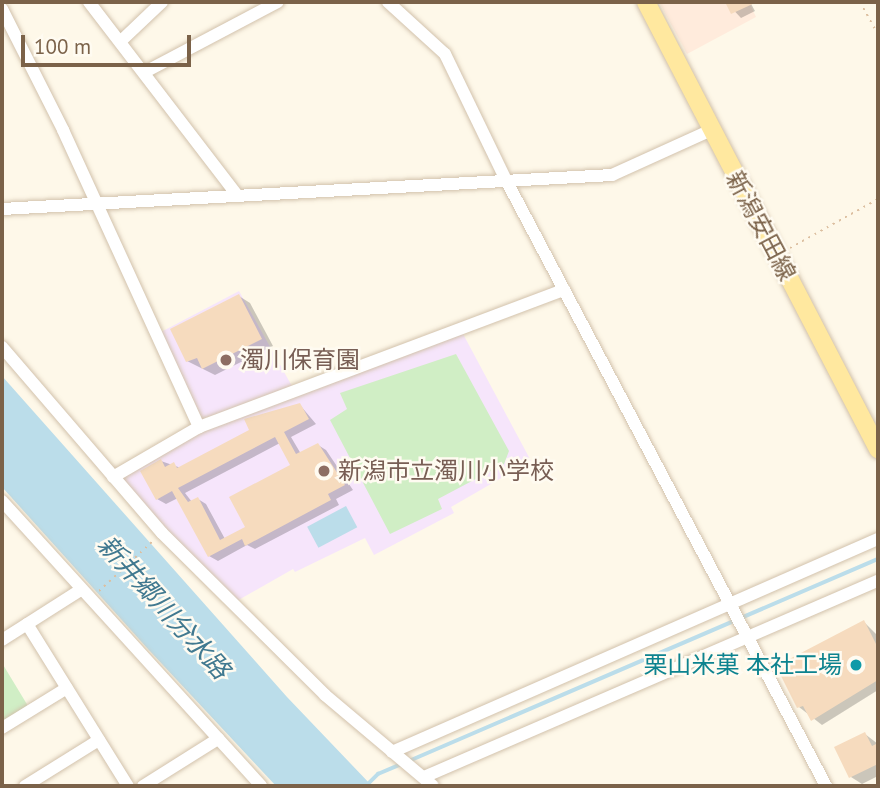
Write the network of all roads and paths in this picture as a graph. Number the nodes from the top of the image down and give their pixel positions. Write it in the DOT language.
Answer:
graph roads {
  1 [pos="89,2"];
  2 [pos="162,2"];
  3 [pos="278,2"];
  4 [pos="388,2"];
  5 [pos="646,2"];
  6 [pos="860,2"];
  7 [pos="2,9"];
  8 [pos="878,34"];
  9 [pos="122,40"];
  10 [pos="145,72"];
  11 [pos="711,130"];
  12 [pos="506,180"];
  13 [pos="237,195"];
  14 [pos="878,199"];
  15 [pos="97,202"];
  16 [pos="2,209"];
  17 [pos="777,256"];
  18 [pos="564,290"];
  19 [pos="2,347"];
  20 [pos="199,427"];
  21 [pos="878,449"];
  22 [pos="113,477"];
  23 [pos="2,501"];
  24 [pos="878,539"];
  25 [pos="150,544"];
  26 [pos="878,581"];
  27 [pos="100,590"];
  28 [pos="79,591"];
  29 [pos="733,608"];
  30 [pos="27,624"];
  31 [pos="746,636"];
  32 [pos="2,640"];
  33 [pos="67,688"];
  34 [pos="2,728"];
  35 [pos="218,739"];
  36 [pos="99,740"];
  37 [pos="392,752"];
  38 [pos="428,782"];
  39 [pos="25,786"];
  40 [pos="128,786"];
  41 [pos="143,786"];
  42 [pos="261,786"];
  43 [pos="826,786"];
  1 -- 9 [label="street"];
  2 -- 9 [label="street"];
  3 -- 10 [label="street"];
  4 -- 12 [label="street"];
  5 -- 11 [label="main road, 新潟安田線"];
  6 -- 8 [label="path"];
  7 -- 15 [label="street"];
  9 -- 10 [label="street"];
  10 -- 13 [label="street"];
  11 -- 12 [label="street"];
  11 -- 17 [label="main road, 新潟安田線"];
  12 -- 13 [label="street"];
  12 -- 18 [label="street"];
  13 -- 15 [label="street"];
  14 -- 17 [label="path"];
  15 -- 16 [label="street"];
  15 -- 20 [label="street"];
  17 -- 21 [label="main road, 新潟安田線"];
  18 -- 20 [label="street"];
  18 -- 29 [label="street"];
  19 -- 22 [label="street"];
  20 -- 22 [label="street"];
  22 -- 37 [label="street"];
  23 -- 28 [label="street"];
  24 -- 29 [label="street"];
  25 -- 27 [label="path"];
  26 -- 31 [label="street"];
  28 -- 30 [label="street"];
  28 -- 35 [label="street"];
  29 -- 31 [label="street"];
  29 -- 37 [label="street"];
  30 -- 32 [label="street"];
  30 -- 33 [label="street"];
  31 -- 38 [label="street"];
  31 -- 43 [label="street"];
  33 -- 34 [label="street"];
  33 -- 36 [label="street"];
  35 -- 41 [label="street"];
  35 -- 42 [label="street"];
  36 -- 39 [label="street"];
  36 -- 40 [label="street"];
  37 -- 38 [label="street"];
}
